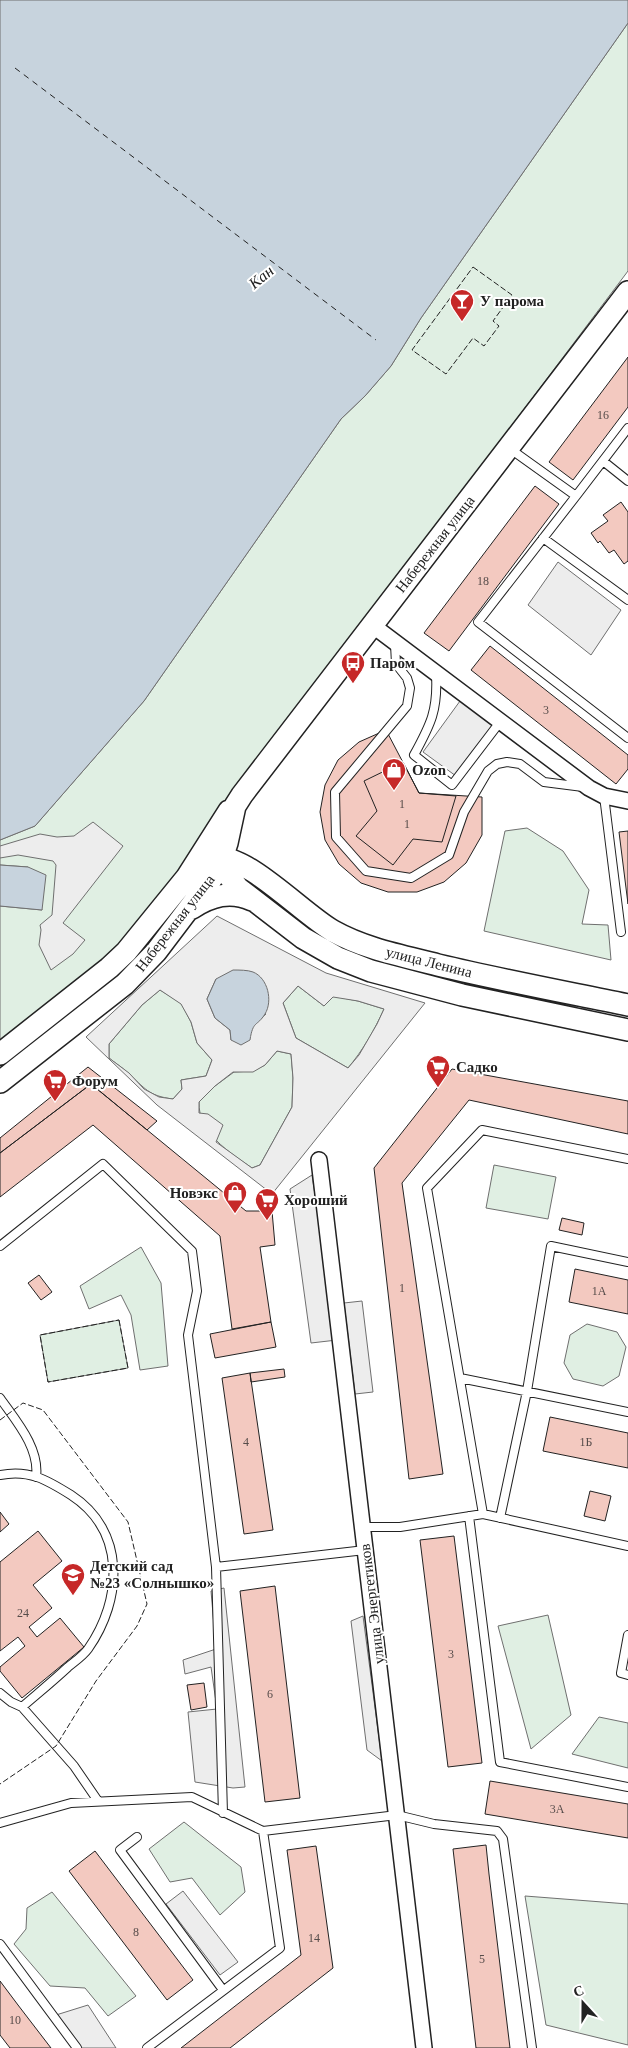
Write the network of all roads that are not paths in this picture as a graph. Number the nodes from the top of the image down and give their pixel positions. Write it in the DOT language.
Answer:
graph roads {
  1 [pos="628,292"];
  2 [pos="628,428"];
  3 [pos="509,448"];
  4 [pos="603,461"];
  5 [pos="628,481"];
  6 [pos="576,496"];
  7 [pos="543,538"];
  8 [pos="628,600"];
  9 [pos="372,625"];
  10 [pos="395,644"];
  11 [pos="436,674"];
  12 [pos="500,722"];
  13 [pos="628,738"];
  14 [pos="589,788"];
  15 [pos="604,796"];
  16 [pos="628,801"];
  17 [pos="227,819"];
  18 [pos="221,859"];
  19 [pos="251,870"];
  20 [pos="187,877"];
  21 [pos="259,903"];
  22 [pos="188,910"];
  23 [pos="621,932"];
  24 [pos="628,1005"];
  25 [pos="628,1030"];
  26 [pos="0,1054"];
  27 [pos="0,1082"];
  28 [pos="628,1159"];
  29 [pos="319,1160"];
  30 [pos="0,1246"];
  31 [pos="628,1262"];
  32 [pos="460,1378"];
  33 [pos="528,1391"];
  34 [pos="0,1398"];
  35 [pos="628,1412"];
  36 [pos="0,1475"];
  37 [pos="36,1477"];
  38 [pos="483,1514"];
  39 [pos="469,1516"];
  40 [pos="500,1518"];
  41 [pos="362,1527"];
  42 [pos="628,1546"];
  43 [pos="365,1550"];
  44 [pos="216,1567"];
  45 [pos="628,1635"];
  46 [pos="628,1675"];
  47 [pos="0,1692"];
  48 [pos="22,1707"];
  49 [pos="628,1787"];
  50 [pos="98,1802"];
  51 [pos="223,1813"];
  52 [pos="397,1815"];
  53 [pos="0,1823"];
  54 [pos="263,1831"];
  55 [pos="137,1838"];
  56 [pos="0,1944"];
  57 [pos="223,1990"];
  58 [pos="77,2048"];
  59 [pos="147,2048"];
  60 [pos="424,2048"];
  61 [pos="532,2048"];
  1 -- 3 [label="main road, Набережная улица"];
  2 -- 4 [label="lane"];
  3 -- 6 [label="lane"];
  3 -- 9 [label="main road, Набережная улица"];
  4 -- 5 [label="lane"];
  4 -- 6 [label="lane"];
  6 -- 7 [label="lane"];
  7 -- 8 [label="lane"];
  7 -- 13 [label="lane"];
  9 -- 10 [label="street"];
  9 -- 17 [label="main road, Набережная улица"];
  10 -- 11 [label="street"];
  10 -- 14 [label="lane"];
  11 -- 12 [label="street"];
  11 -- 12 [label="lane"];
  12 -- 14 [label="street"];
  14 -- 15 [label="street"];
  15 -- 16 [label="street"];
  15 -- 23 [label="lane"];
  17 -- 18 [label="main road, Набережная улица"];
  17 -- 19 [label="main road, улица Ленина"];
  17 -- 20 [label="main road, Набережная улица"];
  18 -- 19 [label="main road, улица Ленина"];
  18 -- 20 [label="main road"];
  18 -- 21 [label="main road, улица Ленина"];
  18 -- 22 [label="main road, Набережная улица"];
  19 -- 24 [label="main road, улица Ленина"];
  20 -- 26 [label="main road, Набережная улица"];
  21 -- 22 [label="main road, улица Ленина"];
  21 -- 25 [label="main road, улица Ленина"];
  22 -- 27 [label="main road, Набережная улица"];
  28 -- 32 [label="lane"];
  29 -- 41 [label="street, улица Энергетиков"];
  30 -- 44 [label="lane"];
  31 -- 33 [label="lane"];
  32 -- 33 [label="lane"];
  32 -- 38 [label="lane"];
  33 -- 35 [label="lane"];
  33 -- 40 [label="lane"];
  34 -- 37 [label="lane"];
  36 -- 37 [label="lane"];
  37 -- 48 [label="lane"];
  38 -- 39 [label="lane"];
  38 -- 40 [label="lane"];
  39 -- 41 [label="lane"];
  39 -- 49 [label="lane"];
  40 -- 42 [label="lane"];
  41 -- 43 [label="street, улица Энергетиков"];
  43 -- 44 [label="lane"];
  43 -- 52 [label="street, улица Энергетиков"];
  44 -- 51 [label="lane"];
  45 -- 46 [label="lane"];
  47 -- 48 [label="lane"];
  48 -- 50 [label="lane"];
  50 -- 51 [label="lane"];
  50 -- 53 [label="lane"];
  51 -- 54 [label="lane"];
  52 -- 54 [label="lane"];
  52 -- 60 [label="street, улица Энергетиков"];
  52 -- 61 [label="lane"];
  54 -- 57 [label="lane"];
  55 -- 57 [label="lane"];
  56 -- 58 [label="lane"];
  57 -- 59 [label="lane"];
}
